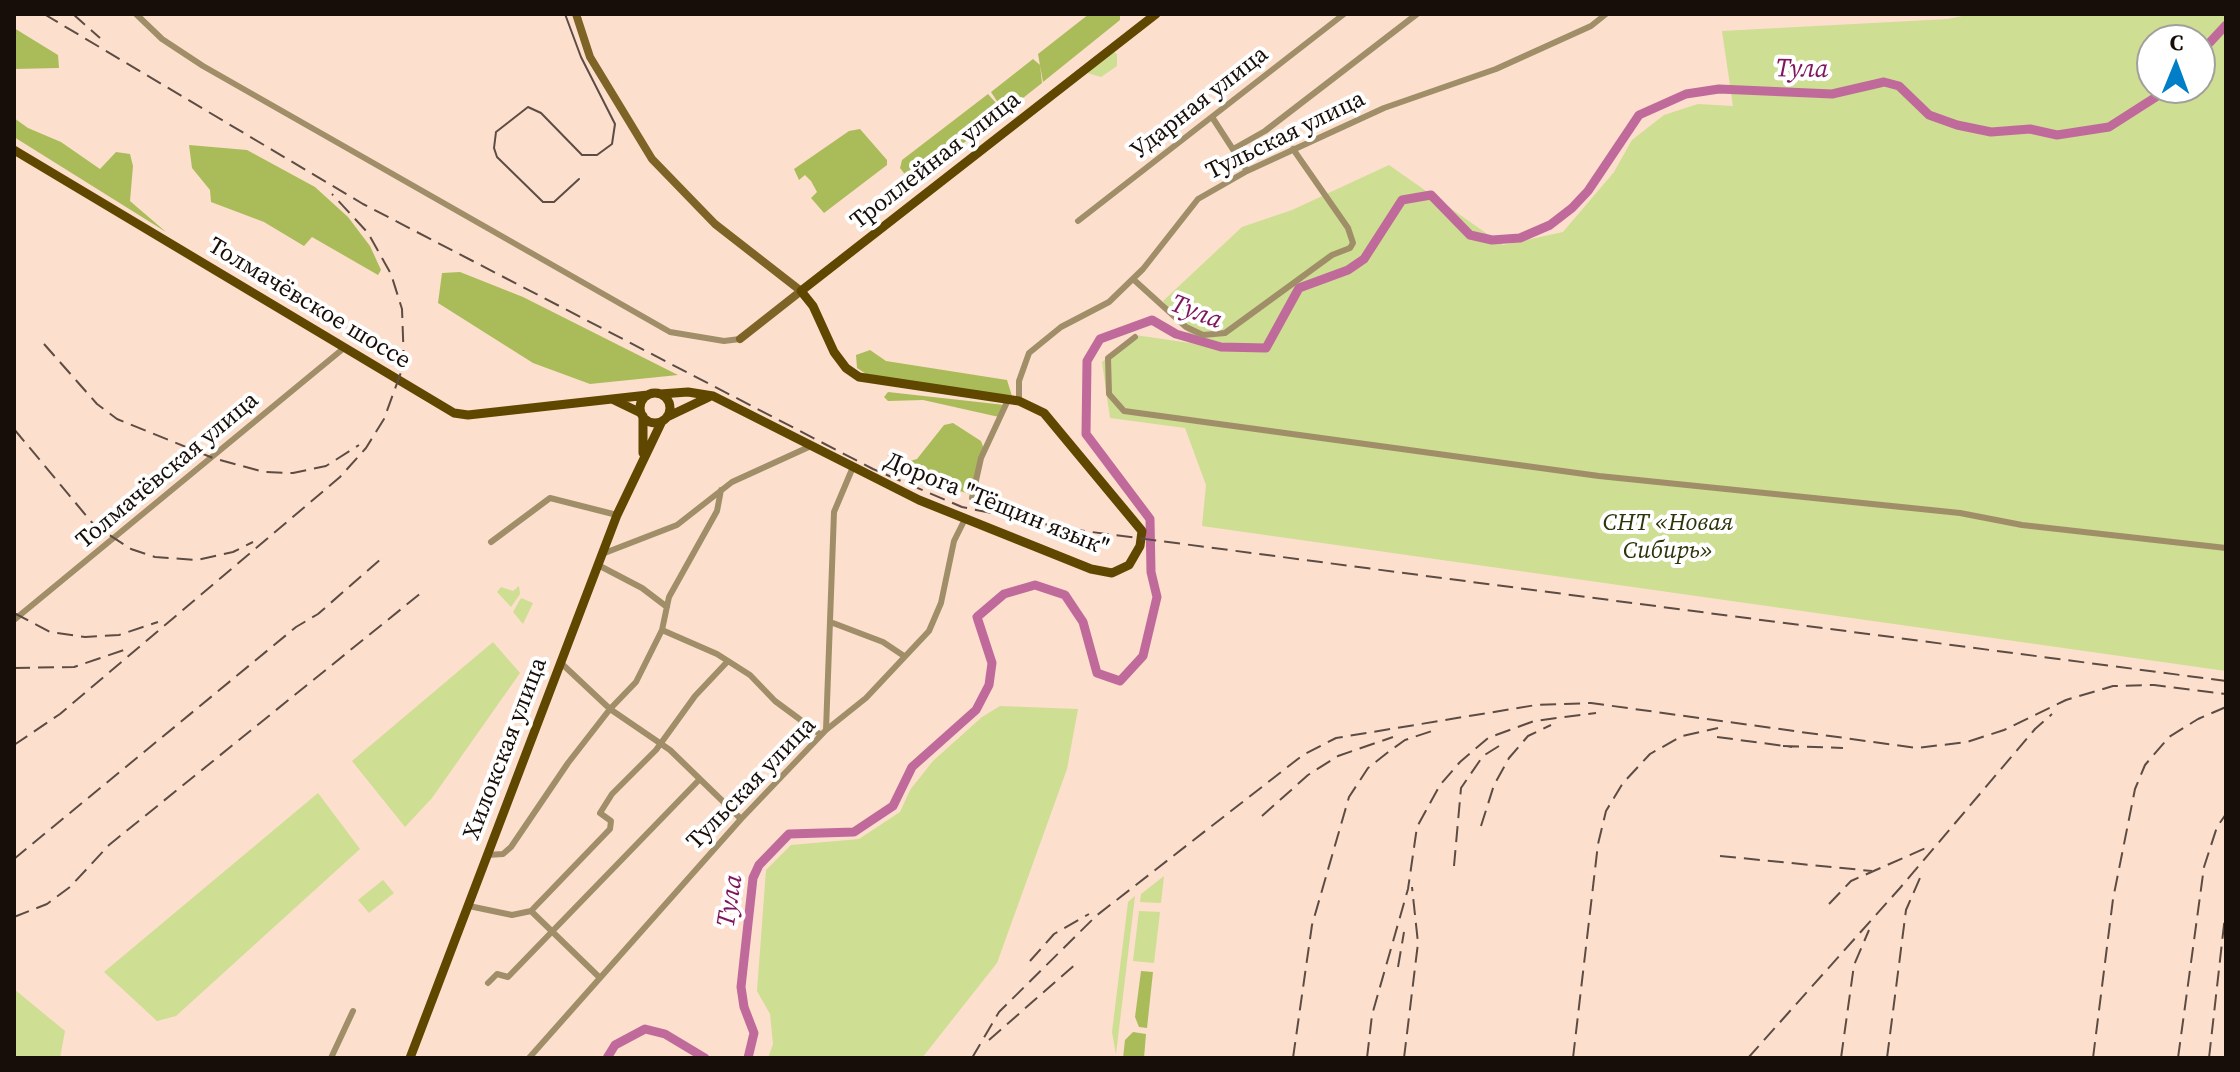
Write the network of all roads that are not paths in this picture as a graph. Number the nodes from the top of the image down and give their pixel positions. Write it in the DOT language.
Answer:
graph roads {
  1 [pos="136,14"];
  2 [pos="576,14"];
  3 [pos="1156,14"];
  4 [pos="1344,14"];
  5 [pos="1417,14"];
  6 [pos="1606,14"];
  7 [pos="1212,117"];
  8 [pos="1235,148"];
  9 [pos="1293,149"];
  10 [pos="14,150"];
  11 [pos="1247,171"];
  12 [pos="1078,221"];
  13 [pos="1133,279"];
  14 [pos="801,291"];
  15 [pos="1135,337"];
  16 [pos="740,339"];
  17 [pos="344,348"];
  18 [pos="660,394"];
  19 [pos="648,395"];
  20 [pos="713,396"];
  21 [pos="605,397"];
  22 [pos="1013,400"];
  23 [pos="642,414"];
  24 [pos="664,419"];
  25 [pos="811,446"];
  26 [pos="642,456"];
  27 [pos="853,467"];
  28 [pos="721,490"];
  29 [pos="972,498"];
  30 [pos="617,515"];
  31 [pos="965,519"];
  32 [pos="491,542"];
  33 [pos="2226,548"];
  34 [pos="602,554"];
  35 [pos="598,565"];
  36 [pos="667,607"];
  37 [pos="14,620"];
  38 [pos="833,623"];
  39 [pos="662,630"];
  40 [pos="904,656"];
  41 [pos="728,661"];
  42 [pos="560,662"];
  43 [pos="610,709"];
  44 [pos="824,732"];
  45 [pos="661,742"];
  46 [pos="698,781"];
  47 [pos="741,819"];
  48 [pos="487,855"];
  49 [pos="469,906"];
  50 [pos="531,911"];
  51 [pos="551,933"];
  52 [pos="598,976"];
  53 [pos="488,983"];
  54 [pos="353,1011"];
  55 [pos="331,1058"];
  56 [pos="410,1058"];
  57 [pos="529,1058"];
  1 -- 16 [label="street"];
  2 -- 14 [label="main road"];
  3 -- 14 [label="main road, Троллейная улица"];
  4 -- 7 [label="street, Ударная улица"];
  5 -- 8 [label="street"];
  6 -- 9 [label="street, Тульская улица"];
  7 -- 8 [label="street"];
  7 -- 12 [label="street, Ударная улица"];
  8 -- 11 [label="street"];
  9 -- 11 [label="street, Тульская улица"];
  9 -- 13 [label="street"];
  10 -- 17 [label="main road, Толмачёвское шоссе"];
  11 -- 13 [label="street, Тульская улица"];
  13 -- 22 [label="street, Тульская улица"];
  14 -- 16 [label="main road, Троллейная улица"];
  14 -- 22 [label="main road, Дорога \"Тёщин язык\""];
  15 -- 33 [label="street"];
  17 -- 21 [label="main road, Толмачёвское шоссе"];
  17 -- 37 [label="street, Толмачёвская улица"];
  18 -- 19 [label="main road"];
  18 -- 20 [label="main road"];
  18 -- 24 [label="main road"];
  19 -- 21 [label="main road, Толмачёвское шоссе"];
  19 -- 23 [label="main road"];
  20 -- 24 [label="main road"];
  20 -- 25 [label="main road, Дорога \"Тёщин язык\""];
  21 -- 23 [label="main road"];
  22 -- 29 [label="street, Тульская улица"];
  22 -- 31 [label="main road, Дорога \"Тёщин язык\""];
  23 -- 24 [label="main road"];
  23 -- 26 [label="main road"];
  24 -- 26 [label="main road"];
  25 -- 27 [label="main road, Дорога \"Тёщин язык\""];
  25 -- 28 [label="street"];
  26 -- 30 [label="main road, Хилокская улица"];
  27 -- 31 [label="main road, Дорога \"Тёщин язык\""];
  27 -- 38 [label="street"];
  28 -- 34 [label="street"];
  28 -- 36 [label="street"];
  30 -- 32 [label="street"];
  30 -- 34 [label="main road, Хилокская улица"];
  31 -- 40 [label="street, Тульская улица"];
  34 -- 35 [label="main road, Хилокская улица"];
  35 -- 36 [label="street"];
  35 -- 42 [label="main road, Хилокская улица"];
  36 -- 39 [label="street"];
  38 -- 40 [label="street"];
  38 -- 44 [label="street"];
  39 -- 41 [label="street"];
  39 -- 43 [label="street"];
  40 -- 44 [label="street, Тульская улица"];
  41 -- 44 [label="street"];
  41 -- 45 [label="street"];
  42 -- 43 [label="street"];
  42 -- 48 [label="main road, Хилокская улица"];
  43 -- 45 [label="street"];
  43 -- 48 [label="street"];
  44 -- 47 [label="street, Тульская улица"];
  45 -- 46 [label="street"];
  45 -- 50 [label="street"];
  46 -- 47 [label="street"];
  46 -- 51 [label="street"];
  47 -- 52 [label="street, Тульская улица"];
  48 -- 49 [label="main road, Хилокская улица"];
  49 -- 50 [label="street"];
  49 -- 56 [label="main road, Хилокская улица"];
  50 -- 51 [label="street"];
  51 -- 52 [label="street"];
  51 -- 53 [label="street"];
  52 -- 57 [label="street, Тульская улица"];
  54 -- 55 [label="street"];
}
